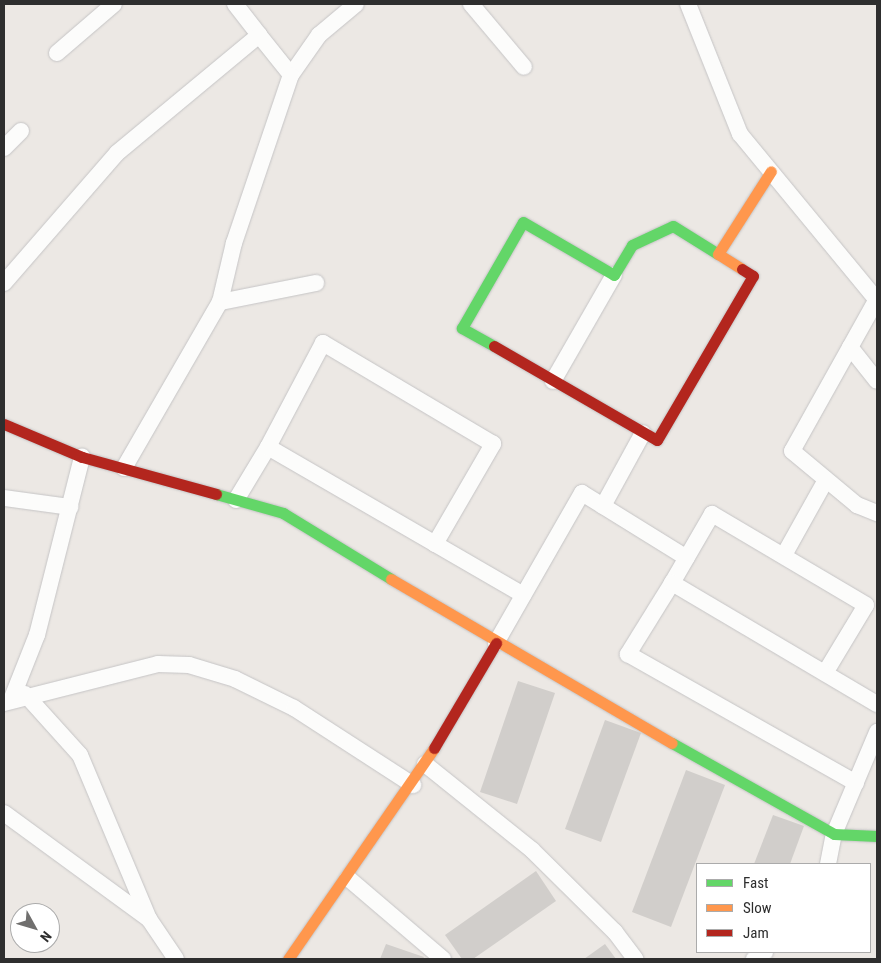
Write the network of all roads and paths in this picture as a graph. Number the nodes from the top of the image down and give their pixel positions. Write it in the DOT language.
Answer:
graph roads {
  1 [pos="114,4"];
  2 [pos="235,4"];
  3 [pos="356,4"];
  4 [pos="471,4"];
  5 [pos="688,4"];
  6 [pos="259,35"];
  7 [pos="57,54"];
  8 [pos="524,67"];
  9 [pos="291,75"];
  10 [pos="21,131"];
  11 [pos="4,148"];
  12 [pos="771,171"];
  13 [pos="718,254"];
  14 [pos="614,275"];
  15 [pos="4,283"];
  16 [pos="316,283"];
  17 [pos="877,300"];
  18 [pos="220,302"];
  19 [pos="850,347"];
  20 [pos="553,381"];
  21 [pos="877,381"];
  22 [pos="4,424"];
  23 [pos="643,432"];
  24 [pos="268,447"];
  25 [pos="82,457"];
  26 [pos="124,468"];
  27 [pos="826,480"];
  28 [pos="4,498"];
  29 [pos="236,500"];
  30 [pos="603,506"];
  31 [pos="70,507"];
  32 [pos="877,513"];
  33 [pos="435,544"];
  34 [pos="784,555"];
  35 [pos="687,558"];
  36 [pos="672,583"];
  37 [pos="523,596"];
  38 [pos="496,644"];
  39 [pos="825,672"];
  40 [pos="14,698"];
  41 [pos="877,704"];
  42 [pos="877,732"];
  43 [pos="425,764"];
  44 [pos="856,783"];
  45 [pos="413,785"];
  46 [pos="4,813"];
  47 [pos="834,834"];
  48 [pos="877,836"];
  49 [pos="828,863"];
  50 [pos="348,878"];
  51 [pos="149,919"];
  52 [pos="176,959"];
  53 [pos="288,959"];
  54 [pos="443,959"];
  55 [pos="635,959"];
  1 -- 7 [label="street"];
  2 -- 6 [label="street"];
  3 -- 9 [label="street"];
  4 -- 8 [label="street"];
  5 -- 12 [label="street"];
  6 -- 9 [label="street"];
  6 -- 15 [label="street"];
  9 -- 18 [label="street"];
  10 -- 11 [label="street"];
  12 -- 13 [label="street"];
  12 -- 17 [label="street"];
  13 -- 14 [label="street"];
  13 -- 23 [label="street"];
  14 -- 20 [label="street"];
  14 -- 20 [label="street"];
  16 -- 18 [label="street"];
  17 -- 19 [label="street"];
  18 -- 26 [label="street"];
  19 -- 21 [label="street"];
  19 -- 27 [label="street"];
  20 -- 23 [label="street"];
  22 -- 25 [label="street"];
  23 -- 30 [label="street"];
  24 -- 29 [label="street"];
  24 -- 33 [label="street"];
  24 -- 33 [label="street"];
  25 -- 26 [label="street"];
  25 -- 31 [label="street"];
  26 -- 29 [label="street"];
  27 -- 32 [label="street"];
  27 -- 34 [label="street"];
  28 -- 31 [label="street"];
  29 -- 38 [label="street"];
  30 -- 35 [label="street"];
  30 -- 37 [label="street"];
  31 -- 40 [label="street"];
  33 -- 37 [label="street"];
  34 -- 35 [label="street"];
  34 -- 39 [label="street"];
  35 -- 36 [label="street"];
  36 -- 39 [label="street"];
  36 -- 44 [label="street"];
  37 -- 38 [label="street"];
  38 -- 43 [label="street"];
  38 -- 47 [label="street"];
  39 -- 41 [label="street"];
  40 -- 45 [label="street"];
  40 -- 51 [label="street"];
  42 -- 44 [label="street"];
  43 -- 45 [label="street"];
  43 -- 55 [label="street"];
  44 -- 47 [label="street"];
  45 -- 50 [label="street"];
  46 -- 51 [label="street"];
  47 -- 48 [label="street"];
  47 -- 49 [label="street"];
  50 -- 53 [label="street"];
  50 -- 54 [label="street"];
  51 -- 52 [label="street"];
}
